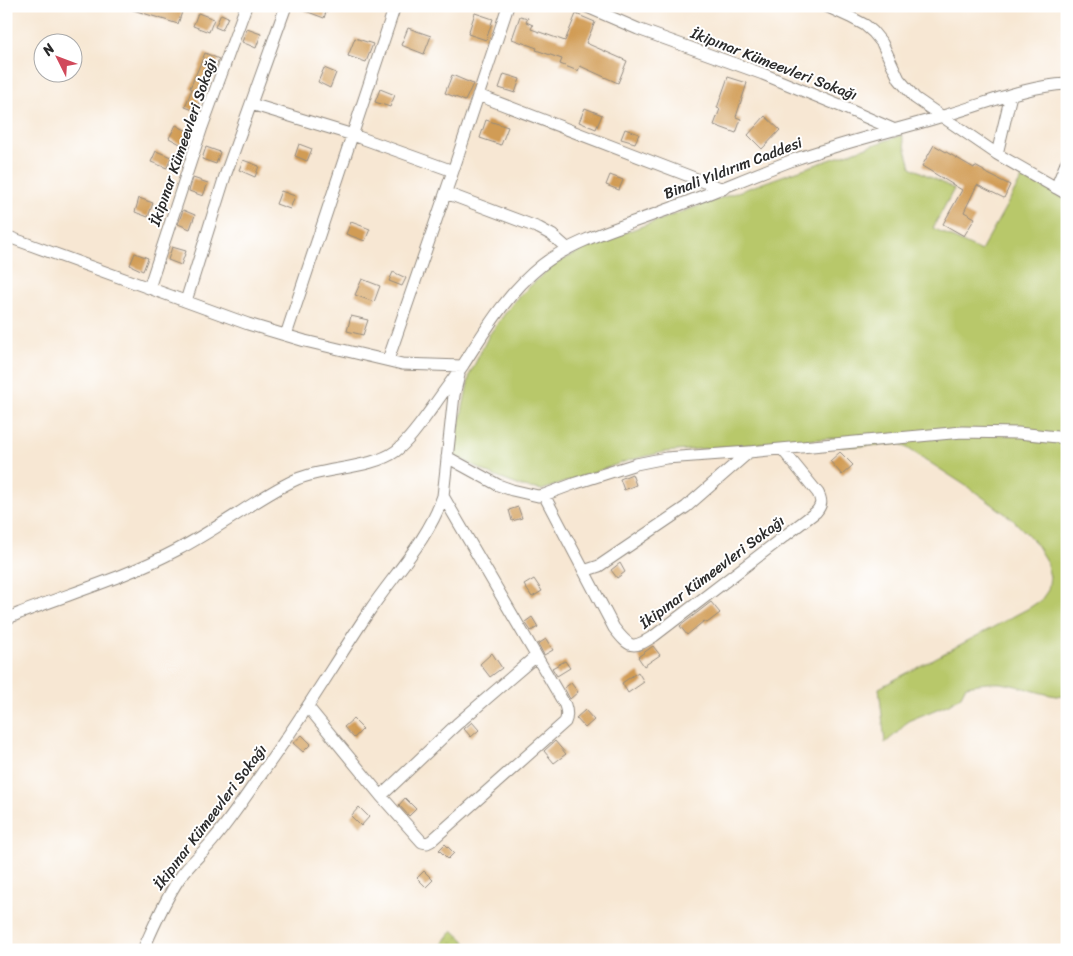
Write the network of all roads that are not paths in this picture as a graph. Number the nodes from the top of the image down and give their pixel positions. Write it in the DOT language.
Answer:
graph roads {
  1 [pos="246,6"];
  2 [pos="286,6"];
  3 [pos="395,6"];
  4 [pos="508,6"];
  5 [pos="585,6"];
  6 [pos="826,6"];
  7 [pos="1067,84"];
  8 [pos="478,95"];
  9 [pos="1011,95"];
  10 [pos="251,104"];
  11 [pos="942,117"];
  12 [pos="895,130"];
  13 [pos="354,135"];
  14 [pos="997,154"];
  15 [pos="1067,161"];
  16 [pos="453,171"];
  17 [pos="723,189"];
  18 [pos="1062,191"];
  19 [pos="446,193"];
  20 [pos="6,236"];
  21 [pos="568,249"];
  22 [pos="149,288"];
  23 [pos="186,301"];
  24 [pos="286,335"];
  25 [pos="388,360"];
  26 [pos="462,366"];
  27 [pos="1067,438"];
  28 [pos="782,449"];
  29 [pos="749,452"];
  30 [pos="447,457"];
  31 [pos="544,495"];
  32 [pos="443,496"];
  33 [pos="584,571"];
  34 [pos="6,619"];
  35 [pos="536,656"];
  36 [pos="308,707"];
  37 [pos="381,796"];
  38 [pos="143,950"];
  1 -- 22 [label="street, İkipınar Kümeevleri Sokağı"];
  2 -- 10 [label="street"];
  3 -- 13 [label="street"];
  4 -- 8 [label="street"];
  5 -- 12 [label="street, İkipınar Kümeevleri Sokağı"];
  6 -- 11 [label="street"];
  7 -- 9 [label="street, Binali Yıldırım Caddesi"];
  8 -- 16 [label="street"];
  8 -- 17 [label="street"];
  9 -- 11 [label="street, Binali Yıldırım Caddesi"];
  9 -- 14 [label="street"];
  10 -- 13 [label="street"];
  10 -- 23 [label="street"];
  11 -- 12 [label="street, Binali Yıldırım Caddesi"];
  11 -- 14 [label="street"];
  12 -- 17 [label="street, Binali Yıldırım Caddesi"];
  13 -- 16 [label="street"];
  13 -- 24 [label="street"];
  14 -- 18 [label="street"];
  15 -- 18 [label="street"];
  16 -- 19 [label="street"];
  17 -- 21 [label="street, Binali Yıldırım Caddesi"];
  19 -- 21 [label="street"];
  19 -- 25 [label="street"];
  20 -- 22 [label="street"];
  21 -- 26 [label="street, Binali Yıldırım Caddesi"];
  22 -- 23 [label="street"];
  23 -- 24 [label="street"];
  24 -- 25 [label="street"];
  25 -- 26 [label="street"];
  26 -- 30 [label="street, İkipınar Kümeevleri Sokağı"];
  26 -- 34 [label="street"];
  27 -- 28 [label="street"];
  28 -- 29 [label="street"];
  28 -- 33 [label="street, İkipınar Kümeevleri Sokağı"];
  29 -- 31 [label="street"];
  29 -- 33 [label="street"];
  30 -- 31 [label="street"];
  30 -- 32 [label="street, İkipınar Kümeevleri Sokağı"];
  31 -- 33 [label="street, İkipınar Kümeevleri Sokağı"];
  32 -- 35 [label="street"];
  32 -- 36 [label="street, İkipınar Kümeevleri Sokağı"];
  35 -- 37 [label="street"];
  35 -- 37 [label="street"];
  36 -- 37 [label="street"];
  36 -- 38 [label="street, İkipınar Kümeevleri Sokağı"];
}
